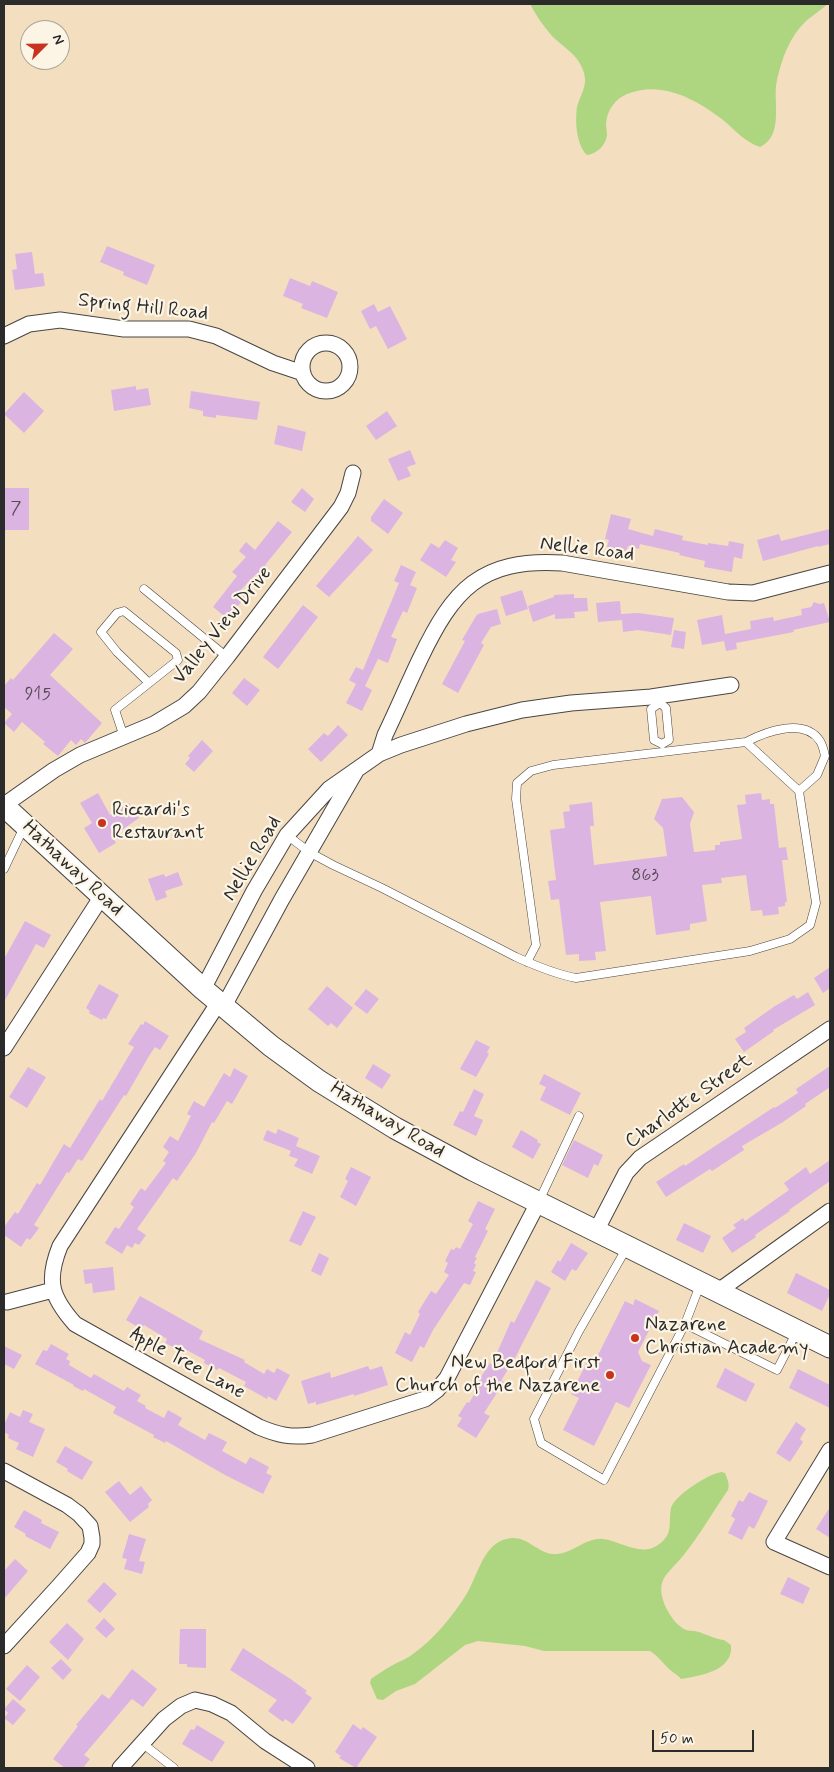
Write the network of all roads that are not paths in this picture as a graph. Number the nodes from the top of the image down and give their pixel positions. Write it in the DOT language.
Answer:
graph roads {
  1 [pos="4,336"];
  2 [pos="303,373"];
  3 [pos="353,474"];
  4 [pos="830,573"];
  5 [pos="144,590"];
  6 [pos="227,657"];
  7 [pos="148,682"];
  8 [pos="731,685"];
  9 [pos="660,699"];
  10 [pos="124,737"];
  11 [pos="746,742"];
  12 [pos="663,748"];
  13 [pos="379,754"];
  14 [pos="358,768"];
  15 [pos="799,791"];
  16 [pos="4,805"];
  17 [pos="24,825"];
  18 [pos="287,835"];
  19 [pos="309,852"];
  20 [pos="4,869"];
  21 [pos="102,896"];
  22 [pos="527,962"];
  23 [pos="203,989"];
  24 [pos="222,1004"];
  25 [pos="830,1029"];
  26 [pos="4,1048"];
  27 [pos="578,1116"];
  28 [pos="538,1203"];
  29 [pos="830,1211"];
  30 [pos="596,1231"];
  31 [pos="628,1246"];
  32 [pos="709,1288"];
  33 [pos="54,1290"];
  34 [pos="7,1302"];
  35 [pos="685,1324"];
  36 [pos="797,1331"];
  37 [pos="830,1348"];
  38 [pos="830,1450"];
  39 [pos="4,1471"];
  40 [pos="830,1567"];
  41 [pos="4,1646"];
  42 [pos="143,1744"];
  43 [pos="120,1768"];
  44 [pos="174,1768"];
  45 [pos="307,1768"];
  1 -- 2 [label="street, Spring Hill Road"];
  3 -- 6 [label="street, Valley View Drive"];
  4 -- 13 [label="street, Nellie Road"];
  5 -- 6 [label="lane"];
  6 -- 10 [label="street, Valley View Drive"];
  7 -- 7 [label="lane"];
  7 -- 10 [label="lane"];
  8 -- 9 [label="street"];
  9 -- 12 [label="lane"];
  9 -- 12 [label="lane"];
  9 -- 13 [label="street"];
  10 -- 16 [label="street, Valley View Drive"];
  11 -- 12 [label="lane"];
  11 -- 15 [label="lane"];
  11 -- 15 [label="lane"];
  12 -- 22 [label="lane"];
  13 -- 14 [label="street, Nellie Road"];
  14 -- 18 [label="street, Nellie Road"];
  14 -- 19 [label="street, Nellie Road"];
  15 -- 22 [label="lane"];
  16 -- 17 [label="main road, Hathaway Road"];
  17 -- 20 [label="lane"];
  17 -- 21 [label="main road, Hathaway Road"];
  18 -- 19 [label="lane"];
  18 -- 23 [label="street, Nellie Road"];
  19 -- 22 [label="lane"];
  19 -- 24 [label="street, Nellie Road"];
  21 -- 23 [label="main road, Hathaway Road"];
  21 -- 26 [label="street"];
  23 -- 24 [label="main road, Hathaway Road"];
  24 -- 28 [label="main road, Hathaway Road"];
  24 -- 33 [label="street, Apple Tree Lane"];
  25 -- 30 [label="street, Charlotte Street"];
  27 -- 28 [label="lane"];
  28 -- 30 [label="main road, Hathaway Road"];
  28 -- 33 [label="street, Apple Tree Lane"];
  29 -- 32 [label="street"];
  30 -- 31 [label="main road, Hathaway Road"];
  31 -- 32 [label="main road, Hathaway Road"];
  31 -- 35 [label="lane"];
  32 -- 35 [label="lane"];
  32 -- 36 [label="main road, Hathaway Road"];
  33 -- 34 [label="street"];
  35 -- 36 [label="lane"];
  36 -- 37 [label="main road, Hathaway Road"];
  38 -- 40 [label="street"];
  39 -- 41 [label="street"];
  42 -- 43 [label="street"];
  42 -- 44 [label="lane"];
  42 -- 45 [label="street"];
}
